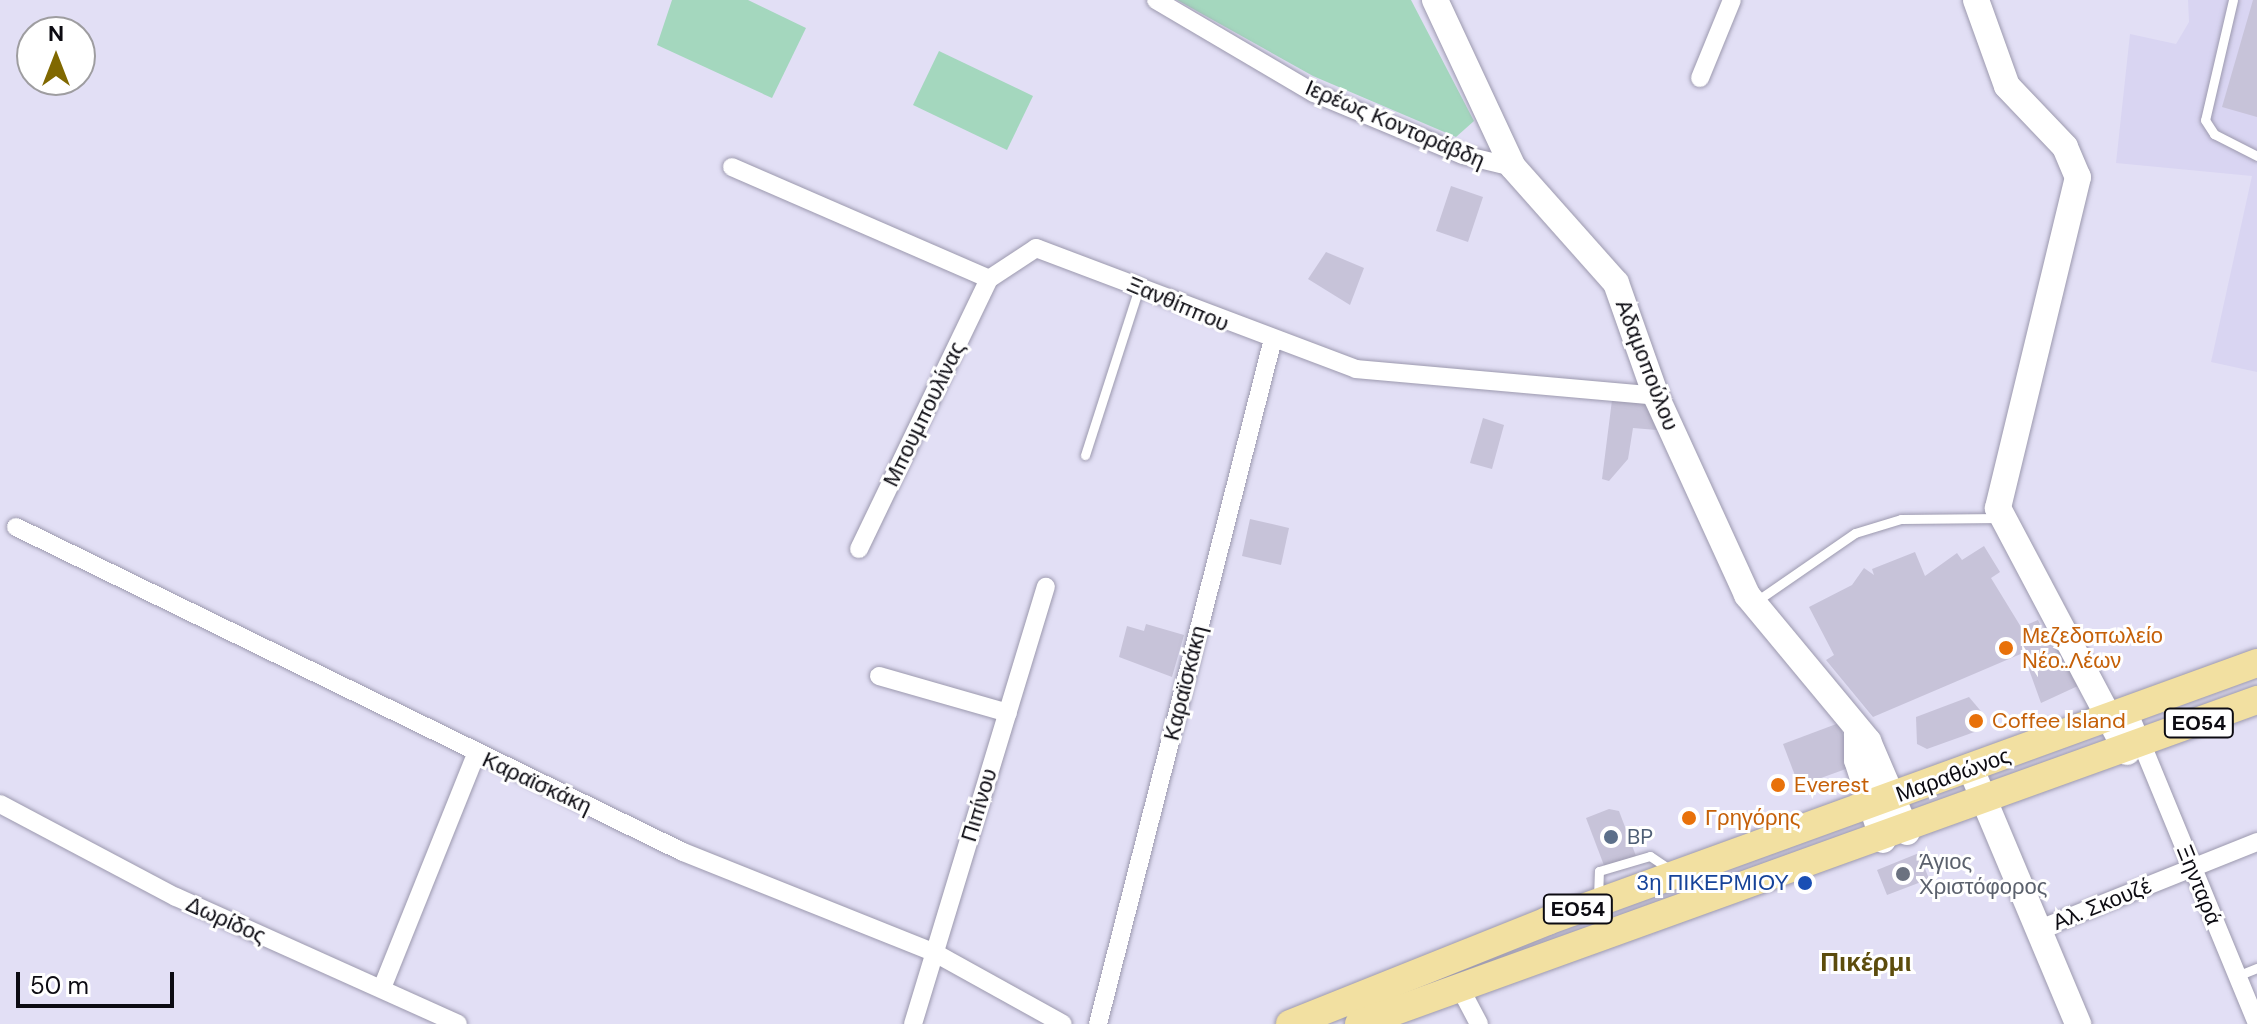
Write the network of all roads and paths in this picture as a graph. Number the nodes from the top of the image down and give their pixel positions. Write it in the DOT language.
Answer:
graph roads {
  1 [pos="1156,0"];
  2 [pos="1732,0"];
  3 [pos="1976,0"];
  4 [pos="2233,0"];
  5 [pos="1436,1"];
  6 [pos="1700,78"];
  7 [pos="2257,156"];
  8 [pos="732,167"];
  9 [pos="1513,167"];
  10 [pos="989,279"];
  11 [pos="1139,288"];
  12 [pos="1272,343"];
  13 [pos="1656,396"];
  14 [pos="1085,455"];
  15 [pos="2002,518"];
  16 [pos="16,527"];
  17 [pos="859,549"];
  18 [pos="1046,587"];
  19 [pos="1752,604"];
  20 [pos="2257,663"];
  21 [pos="879,676"];
  22 [pos="2257,700"];
  23 [pos="1008,713"];
  24 [pos="2120,716"];
  25 [pos="2134,749"];
  26 [pos="476,754"];
  27 [pos="1971,769"];
  28 [pos="1882,801"];
  29 [pos="0,804"];
  30 [pos="1985,804"];
  31 [pos="1895,836"];
  32 [pos="2257,842"];
  33 [pos="2193,869"];
  34 [pos="2037,930"];
  35 [pos="935,953"];
  36 [pos="2257,968"];
  37 [pos="2237,976"];
  38 [pos="1459,986"];
  39 [pos="382,988"];
  40 [pos="1471,1022"];
  41 [pos="458,1024"];
  42 [pos="913,1024"];
  43 [pos="1063,1024"];
  44 [pos="1098,1024"];
  45 [pos="1290,1024"];
  46 [pos="1359,1024"];
  47 [pos="2078,1024"];
  48 [pos="2257,1024"];
  1 -- 9 [label="street, Ιερέως Κοντοράβδη"];
  2 -- 6 [label="street"];
  3 -- 15 [label="street"];
  4 -- 7 [label="lane"];
  5 -- 9 [label="street, Αδαμοπούλου"];
  8 -- 10 [label="street"];
  9 -- 13 [label="street, Αδαμοπούλου"];
  10 -- 11 [label="street, Ξανθίππου"];
  10 -- 17 [label="street, Μπουμπουλίνας"];
  11 -- 12 [label="street, Ξανθίππου"];
  11 -- 14 [label="lane"];
  12 -- 13 [label="street, Ξανθίππου"];
  12 -- 44 [label="street, Καραϊσκάκη"];
  13 -- 19 [label="street, Αδαμοπούλου"];
  15 -- 19 [label="lane"];
  15 -- 24 [label="street"];
  16 -- 26 [label="street, Καραϊσκάκη"];
  18 -- 23 [label="street, Πιπίνου"];
  19 -- 28 [label="street, Αδαμοπούλου"];
  20 -- 24 [label="main road, Μαραθώνος / ΕΟ54"];
  21 -- 23 [label="street"];
  22 -- 25 [label="main road, Μαραθώνος / ΕΟ54"];
  23 -- 35 [label="street, Πιπίνου"];
  24 -- 25 [label="street"];
  24 -- 27 [label="main road, Μαραθώνος / ΕΟ54"];
  25 -- 30 [label="main road, Μαραθώνος / ΕΟ54"];
  25 -- 33 [label="street, Ξηνταρά"];
  26 -- 35 [label="street, Καραϊσκάκη"];
  26 -- 39 [label="street"];
  27 -- 28 [label="main road, Μαραθώνος / ΕΟ54"];
  27 -- 30 [label="street"];
  28 -- 31 [label="street, Αδαμοπούλου"];
  28 -- 45 [label="main road, Μαραθώνος / ΕΟ54"];
  29 -- 39 [label="street, Δωρίδος"];
  30 -- 31 [label="main road, Μαραθώνος / ΕΟ54"];
  30 -- 34 [label="street"];
  31 -- 38 [label="main road, Μαραθώνος / ΕΟ54"];
  32 -- 33 [label="street, Αλ. Σκουζέ"];
  33 -- 34 [label="street, Αλ. Σκουζέ"];
  33 -- 37 [label="street, Ξηνταρά"];
  34 -- 47 [label="street"];
  35 -- 42 [label="street, Πιπίνου"];
  35 -- 43 [label="street, Καραϊσκάκη"];
  36 -- 37 [label="lane"];
  37 -- 48 [label="street, Ξηνταρά"];
  38 -- 40 [label="street"];
  38 -- 46 [label="main road, Μαραθώνος / ΕΟ54"];
  39 -- 41 [label="street, Δωρίδος"];
}
